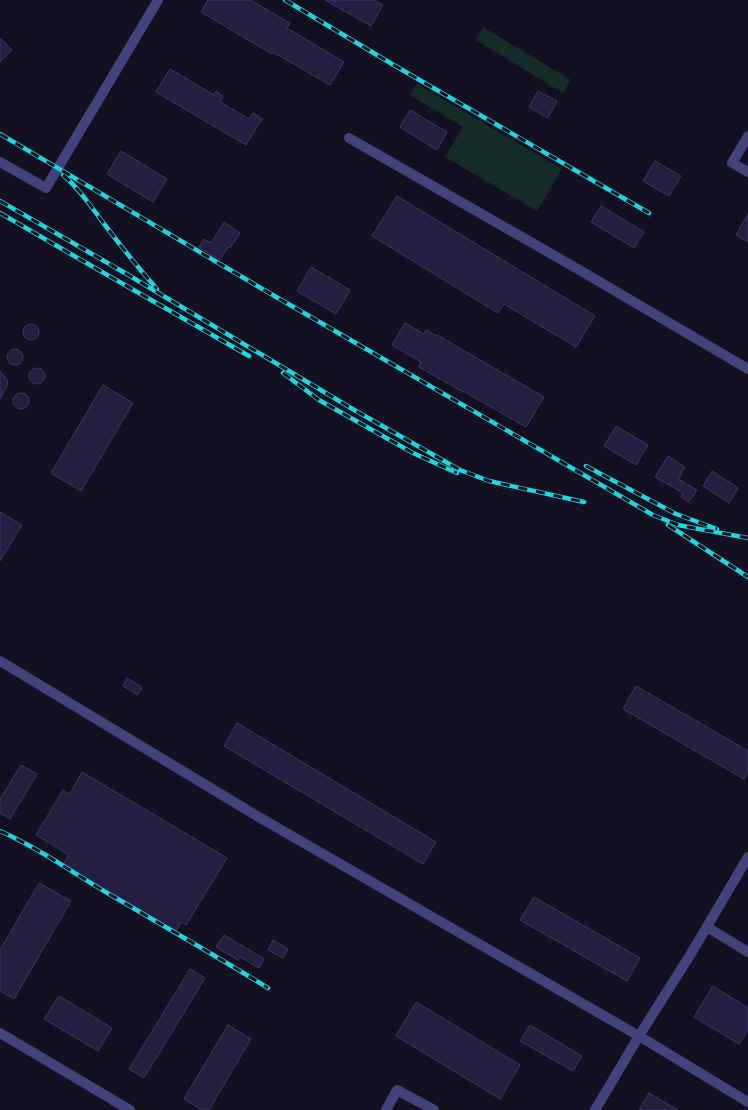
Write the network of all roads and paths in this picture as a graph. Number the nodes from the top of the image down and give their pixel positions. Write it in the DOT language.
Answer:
graph roads {
  1 [pos="158,0"];
  2 [pos="748,136"];
  3 [pos="349,138"];
  4 [pos="0,162"];
  5 [pos="748,172"];
  6 [pos="748,369"];
  7 [pos="0,661"];
  8 [pos="748,857"];
  9 [pos="707,927"];
  10 [pos="748,952"];
  11 [pos="0,1033"];
  12 [pos="639,1036"];
  13 [pos="748,1102"];
  14 [pos="130,1110"];
  15 [pos="386,1110"];
  16 [pos="434,1110"];
  17 [pos="595,1110"];
  1 -- 4 [label="lane"];
  2 -- 5 [label="lane"];
  3 -- 6 [label="lane"];
  7 -- 12 [label="lane"];
  8 -- 9 [label="lane"];
  9 -- 10 [label="lane"];
  9 -- 12 [label="lane"];
  11 -- 14 [label="lane"];
  12 -- 13 [label="lane"];
  12 -- 17 [label="lane"];
  15 -- 16 [label="lane"];
}
